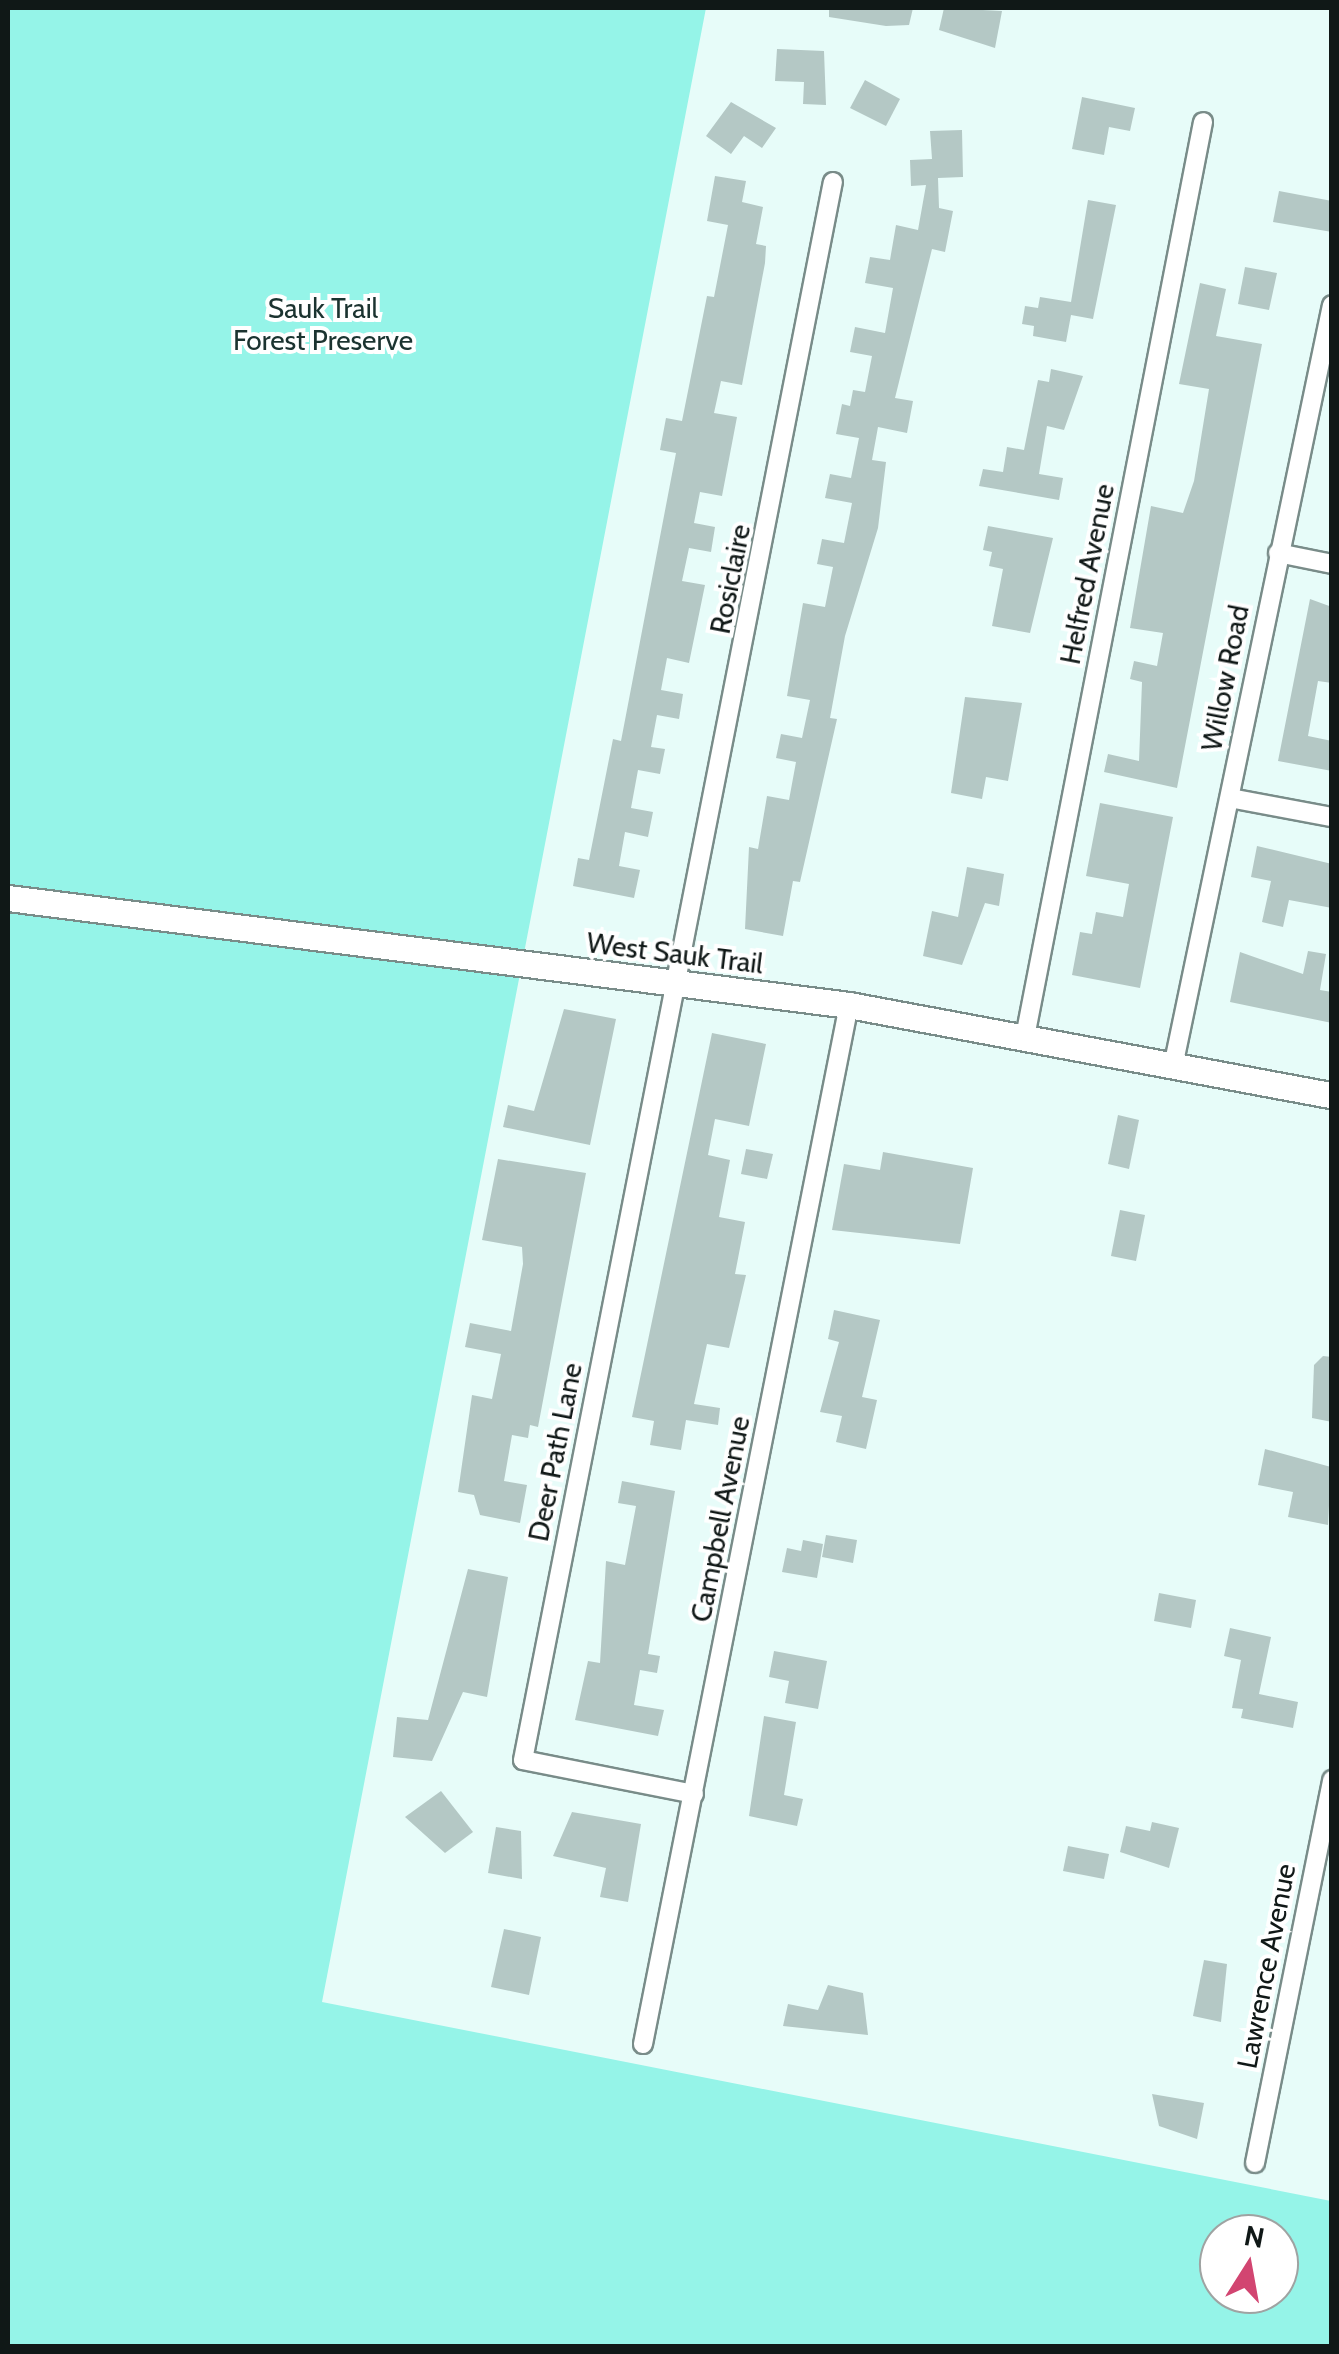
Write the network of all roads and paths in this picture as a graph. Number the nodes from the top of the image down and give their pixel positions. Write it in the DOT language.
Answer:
graph roads {
  1 [pos="1204,122"];
  2 [pos="833,182"];
  3 [pos="1332,305"];
  4 [pos="1278,553"];
  5 [pos="1332,564"];
  6 [pos="1230,798"];
  7 [pos="1332,817"];
  8 [pos="8,898"];
  9 [pos="673,984"];
  10 [pos="849,1005"];
  11 [pos="1024,1037"];
  12 [pos="1174,1062"];
  13 [pos="1332,1095"];
  14 [pos="1332,1780"];
  15 [pos="694,1794"];
  16 [pos="643,2044"];
  17 [pos="1255,2163"];
  1 -- 11 [label="street, Helfred Avenue"];
  2 -- 9 [label="street, Rosiclaire"];
  3 -- 4 [label="street, Willow Road"];
  4 -- 5 [label="street"];
  4 -- 6 [label="street, Willow Road"];
  6 -- 7 [label="street"];
  6 -- 12 [label="street, Willow Road"];
  8 -- 9 [label="main road, West Sauk Trail"];
  9 -- 10 [label="main road, West Sauk Trail"];
  9 -- 15 [label="street, Deer Path Lane"];
  10 -- 11 [label="main road, West Sauk Trail"];
  10 -- 15 [label="street, Campbell Avenue"];
  11 -- 12 [label="main road, West Sauk Trail"];
  12 -- 13 [label="main road, West Sauk Trail"];
  14 -- 17 [label="street, Lawrence Avenue"];
  15 -- 16 [label="street, Campbell Avenue"];
}
